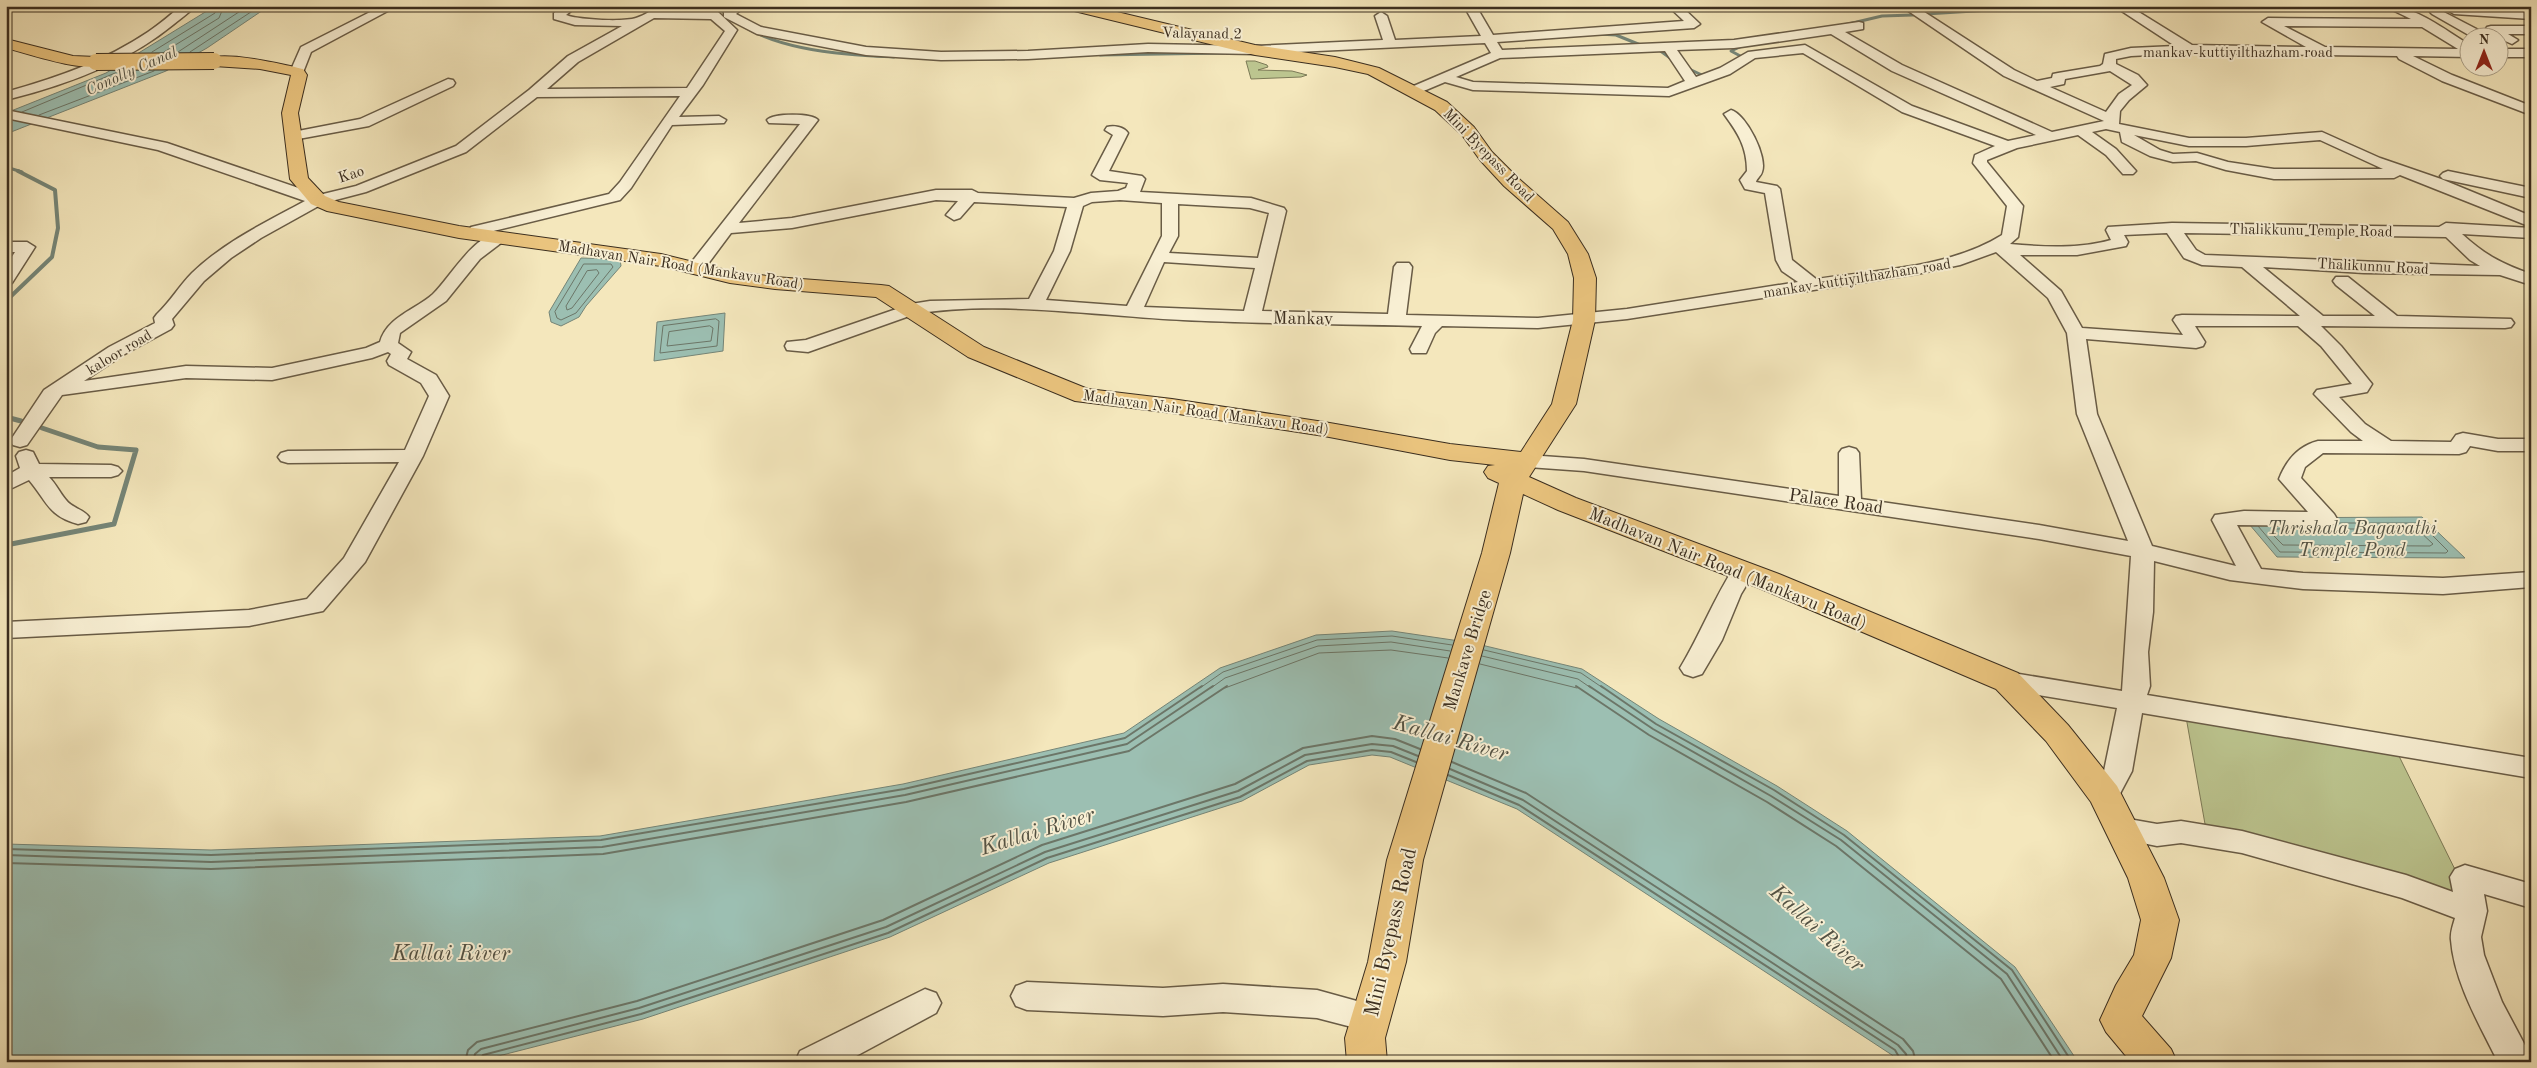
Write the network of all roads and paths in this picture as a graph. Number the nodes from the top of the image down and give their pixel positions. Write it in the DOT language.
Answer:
graph roads {
  1 [pos="189,6"];
  2 [pos="391,6"];
  3 [pos="571,6"];
  4 [pos="738,6"];
  5 [pos="1071,6"];
  6 [pos="1470,6"];
  7 [pos="1674,6"];
  8 [pos="1907,6"];
  9 [pos="2120,6"];
  10 [pos="2390,6"];
  11 [pos="2425,6"];
  12 [pos="2446,6"];
  13 [pos="2522,6"];
  14 [pos="660,10"];
  15 [pos="2531,13"];
  16 [pos="1381,16"];
  17 [pos="640,22"];
  18 [pos="2424,23"];
  19 [pos="1860,26"];
  20 [pos="2466,28"];
  21 [pos="1833,30"];
  22 [pos="2531,30"];
  23 [pos="1784,37"];
  24 [pos="1489,39"];
  25 [pos="2512,40"];
  26 [pos="1390,42"];
  27 [pos="6,43"];
  28 [pos="1668,46"];
  29 [pos="2460,46"];
  30 [pos="2189,48"];
  31 [pos="1805,49"];
  32 [pos="1255,50"];
  33 [pos="2323,51"];
  34 [pos="2510,51"];
  35 [pos="2460,52"];
  36 [pos="2397,53"];
  37 [pos="2510,53"];
  38 [pos="2514,53"];
  39 [pos="2531,53"];
  40 [pos="1498,54"];
  41 [pos="98,64"];
  42 [pos="2110,66"];
  43 [pos="297,72"];
  44 [pos="1444,78"];
  45 [pos="448,83"];
  46 [pos="1693,83"];
  47 [pos="2037,85"];
  48 [pos="1414,91"];
  49 [pos="689,92"];
  50 [pos="534,93"];
  51 [pos="6,96"];
  52 [pos="2531,111"];
  53 [pos="7,114"];
  54 [pos="1731,114"];
  55 [pos="719,120"];
  56 [pos="774,120"];
  57 [pos="668,121"];
  58 [pos="2112,123"];
  59 [pos="2127,129"];
  60 [pos="1112,130"];
  61 [pos="2081,131"];
  62 [pos="293,136"];
  63 [pos="2052,136"];
  64 [pos="2008,146"];
  65 [pos="2128,171"];
  66 [pos="2409,173"];
  67 [pos="2457,191"];
  68 [pos="2531,193"];
  69 [pos="972,195"];
  70 [pos="1123,196"];
  71 [pos="1170,198"];
  72 [pos="318,200"];
  73 [pos="2531,202"];
  74 [pos="1076,203"];
  75 [pos="954,215"];
  76 [pos="2531,222"];
  77 [pos="2172,228"];
  78 [pos="726,229"];
  79 [pos="466,232"];
  80 [pos="2450,232"];
  81 [pos="2531,233"];
  82 [pos="499,237"];
  83 [pos="6,247"];
  84 [pos="1999,248"];
  85 [pos="1158,257"];
  86 [pos="2246,262"];
  87 [pos="1265,263"];
  88 [pos="1403,267"];
  89 [pos="696,268"];
  90 [pos="2497,268"];
  91 [pos="6,279"];
  92 [pos="2531,280"];
  93 [pos="2342,281"];
  94 [pos="1813,285"];
  95 [pos="1028,305"];
  96 [pos="910,309"];
  97 [pos="1134,311"];
  98 [pos="1252,316"];
  99 [pos="1396,320"];
  100 [pos="1584,320"];
  101 [pos="2310,321"];
  102 [pos="1436,322"];
  103 [pos="2393,322"];
  104 [pos="2505,323"];
  105 [pos="2076,334"];
  106 [pos="388,345"];
  107 [pos="794,346"];
  108 [pos="1419,349"];
  109 [pos="59,390"];
  110 [pos="13,440"];
  111 [pos="2531,445"];
  112 [pos="2384,446"];
  113 [pos="1849,453"];
  114 [pos="413,456"];
  115 [pos="288,457"];
  116 [pos="31,470"];
  117 [pos="1520,470"];
  118 [pos="111,471"];
  119 [pos="6,485"];
  120 [pos="1850,502"];
  121 [pos="78,517"];
  122 [pos="2143,551"];
  123 [pos="1496,554"];
  124 [pos="1743,571"];
  125 [pos="2253,576"];
  126 [pos="2531,579"];
  127 [pos="6,630"];
  128 [pos="1693,668"];
  129 [pos="2007,681"];
  130 [pos="2131,703"];
  131 [pos="2531,768"];
  132 [pos="2105,794"];
  133 [pos="1420,803"];
  134 [pos="2123,829"];
  135 [pos="2531,896"];
  136 [pos="2472,911"];
  137 [pos="1027,996"];
  138 [pos="925,1003"];
  139 [pos="1371,1018"];
  140 [pos="812,1062"];
  141 [pos="1367,1062"];
  142 [pos="2157,1062"];
  143 [pos="2516,1062"];
  1 -- 41 [label="street"];
  2 -- 43 [label="street"];
  3 -- 17 [label="street"];
  4 -- 32 [label="street, Valayanad 2"];
  5 -- 32 [label="main road, Mini Byepass Road"];
  6 -- 24 [label="street"];
  7 -- 24 [label="street, Valayanad 2"];
  8 -- 47 [label="street"];
  9 -- 30 [label="street"];
  10 -- 18 [label="street"];
  11 -- 20 [label="street"];
  12 -- 15 [label="street"];
  13 -- 15 [label="street"];
  14 -- 17 [label="street, Kao"];
  14 -- 49 [label="street"];
  16 -- 26 [label="street"];
  17 -- 50 [label="street, Kao"];
  18 -- 29 [label="street"];
  18 -- 33 [label="street"];
  19 -- 21 [label="street"];
  21 -- 23 [label="street"];
  21 -- 63 [label="street"];
  22 -- 25 [label="street"];
  23 -- 28 [label="street"];
  23 -- 31 [label="street"];
  24 -- 26 [label="street, Valayanad 2"];
  24 -- 40 [label="street"];
  26 -- 32 [label="street, Valayanad 2"];
  27 -- 41 [label="main road"];
  28 -- 40 [label="street"];
  28 -- 46 [label="street"];
  30 -- 33 [label="street, mankav-kuttiyilthazham road"];
  30 -- 42 [label="street, mankav-kuttiyilthazham road"];
  31 -- 46 [label="street"];
  31 -- 64 [label="street"];
  32 -- 48 [label="main road, Mini Byepass Road"];
  33 -- 36 [label="street, mankav-kuttiyilthazham road"];
  34 -- 38 [label="street"];
  35 -- 36 [label="street, mankav-kuttiyilthazham road"];
  36 -- 52 [label="street"];
  37 -- 38 [label="street"];
  38 -- 39 [label="street"];
  40 -- 44 [label="street"];
  41 -- 43 [label="main road, bridge"];
  41 -- 51 [label="street"];
  42 -- 47 [label="street"];
  42 -- 58 [label="street, mankav-kuttiyilthazham road"];
  43 -- 62 [label="main road, Madhavan Nair Road (Mankavu Road)"];
  44 -- 46 [label="street"];
  44 -- 48 [label="street"];
  45 -- 62 [label="street"];
  47 -- 58 [label="street"];
  48 -- 100 [label="main road, Mini Byepass Road"];
  49 -- 50 [label="street"];
  49 -- 57 [label="street"];
  50 -- 72 [label="street, Kao"];
  53 -- 72 [label="street"];
  54 -- 94 [label="street"];
  55 -- 57 [label="street"];
  56 -- 78 [label="street"];
  57 -- 79 [label="street"];
  58 -- 59 [label="street"];
  58 -- 61 [label="street"];
  59 -- 66 [label="street"];
  59 -- 66 [label="street"];
  60 -- 70 [label="street"];
  61 -- 63 [label="street"];
  61 -- 65 [label="street"];
  62 -- 72 [label="main road, Madhavan Nair Road (Mankavu Road)"];
  63 -- 64 [label="street"];
  64 -- 84 [label="street"];
  66 -- 67 [label="street"];
  66 -- 68 [label="street"];
  67 -- 73 [label="street"];
  67 -- 76 [label="street"];
  69 -- 74 [label="street"];
  69 -- 75 [label="street"];
  69 -- 78 [label="street"];
  70 -- 71 [label="street"];
  70 -- 74 [label="street"];
  71 -- 85 [label="street"];
  71 -- 87 [label="street"];
  72 -- 79 [label="main road, Madhavan Nair Road (Mankavu Road)"];
  72 -- 109 [label="street, kaloor road"];
  74 -- 95 [label="street"];
  77 -- 80 [label="street, Thalikkunu Temple Road"];
  77 -- 84 [label="street"];
  77 -- 86 [label="street, Thalikunnu Road"];
  78 -- 89 [label="street"];
  79 -- 82 [label="main road, Madhavan Nair Road (Mankavu Road)"];
  80 -- 81 [label="street, Thalikkunu Temple Road"];
  80 -- 90 [label="street"];
  82 -- 89 [label="main road, Madhavan Nair Road (Mankavu Road)"];
  82 -- 106 [label="street"];
  83 -- 91 [label="street"];
  84 -- 94 [label="street, mankav-kuttiyilthazham road"];
  84 -- 105 [label="street"];
  85 -- 87 [label="street"];
  85 -- 97 [label="street"];
  86 -- 90 [label="street, Thalikunnu Road"];
  86 -- 101 [label="street"];
  87 -- 98 [label="street"];
  88 -- 99 [label="street"];
  89 -- 96 [label="main road, Madhavan Nair Road (Mankavu Road)"];
  90 -- 92 [label="street"];
  93 -- 103 [label="street"];
  94 -- 100 [label="street, mankav-kuttiyilthazham road"];
  95 -- 96 [label="street, Mankav"];
  95 -- 97 [label="street, Mankav"];
  96 -- 107 [label="street, Mankav"];
  96 -- 117 [label="main road, Madhavan Nair Road (Mankavu Road)"];
  97 -- 98 [label="street, Mankav"];
  98 -- 99 [label="street, Mankav"];
  99 -- 102 [label="street, Mankav"];
  100 -- 102 [label="street, Mankav"];
  100 -- 117 [label="main road, Mini Byepass Road"];
  101 -- 103 [label="street"];
  101 -- 105 [label="street"];
  101 -- 112 [label="street"];
  102 -- 108 [label="street"];
  103 -- 104 [label="street"];
  105 -- 122 [label="street"];
  106 -- 109 [label="street"];
  106 -- 114 [label="street"];
  109 -- 110 [label="street, kaloor road"];
  110 -- 116 [label="street"];
  111 -- 112 [label="street"];
  112 -- 125 [label="street"];
  113 -- 120 [label="street"];
  114 -- 115 [label="street"];
  114 -- 127 [label="street"];
  116 -- 118 [label="street"];
  116 -- 119 [label="street"];
  116 -- 121 [label="street"];
  117 -- 120 [label="street, Palace Road"];
  117 -- 123 [label="main road, Mini Byepass Road"];
  117 -- 124 [label="main road, Madhavan Nair Road (Mankavu Road)"];
  120 -- 122 [label="street, Palace Road"];
  122 -- 125 [label="street, Palace Road"];
  122 -- 130 [label="street"];
  123 -- 133 [label="main road, Mankave Bridge"];
  124 -- 128 [label="street"];
  124 -- 129 [label="main road, Madhavan Nair Road (Mankavu Road)"];
  125 -- 126 [label="street, Palace Road"];
  129 -- 130 [label="street"];
  129 -- 132 [label="main road"];
  130 -- 131 [label="street"];
  130 -- 132 [label="street"];
  132 -- 134 [label="main road"];
  133 -- 139 [label="main road, Mini Byepass Road"];
  134 -- 136 [label="street"];
  134 -- 142 [label="main road"];
  135 -- 136 [label="street"];
  136 -- 143 [label="street"];
  137 -- 139 [label="street"];
  138 -- 140 [label="street"];
  139 -- 141 [label="main road, Mini Byepass Road"];
}
